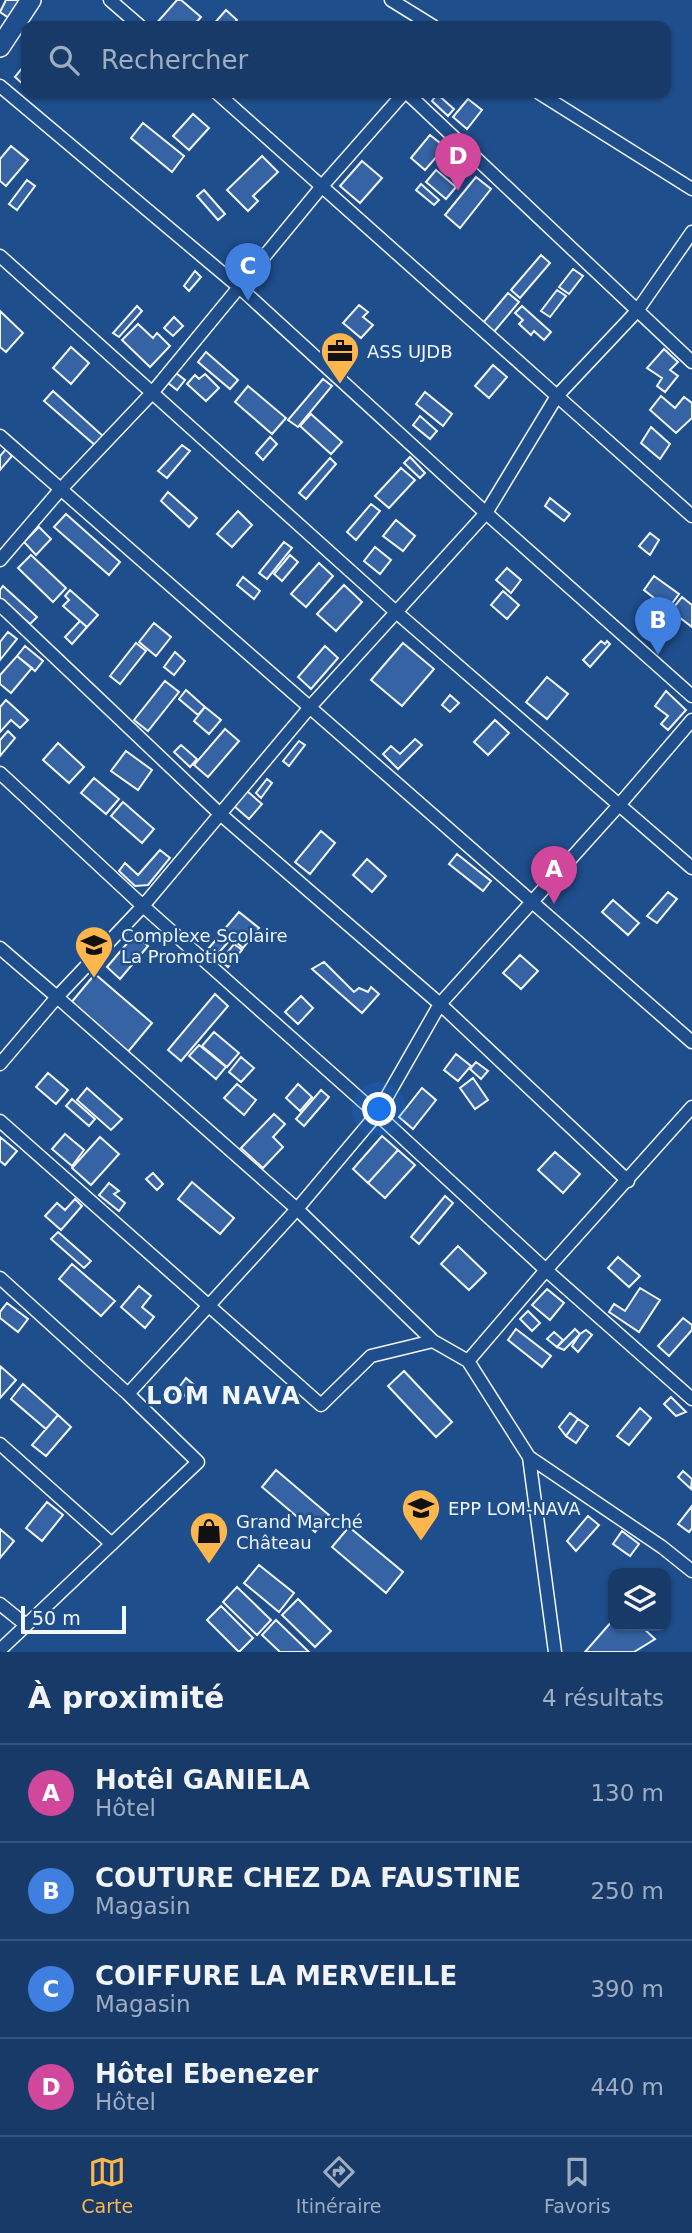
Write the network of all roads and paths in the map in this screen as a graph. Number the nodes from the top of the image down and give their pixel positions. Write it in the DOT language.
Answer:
graph roads {
  1 [pos="31,0"];
  2 [pos="110,0"];
  3 [pos="391,0"];
  4 [pos="134,21"];
  5 [pos="425,21"];
  6 [pos="0,47"];
  7 [pos="0,86"];
  8 [pos="222,98"];
  9 [pos="402,98"];
  10 [pos="411,98"];
  11 [pos="547,98"];
  12 [pos="323,186"];
  13 [pos="692,189"];
  14 [pos="692,232"];
  15 [pos="0,256"];
  16 [pos="239,287"];
  17 [pos="637,312"];
  18 [pos="692,362"];
  19 [pos="152,393"];
  20 [pos="557,396"];
  21 [pos="0,436"];
  22 [pos="60,490"];
  23 [pos="486,513"];
  24 [pos="692,516"];
  25 [pos="0,560"];
  26 [pos="0,605"];
  27 [pos="396,612"];
  28 [pos="692,696"];
  29 [pos="310,707"];
  30 [pos="692,720"];
  31 [pos="0,773"];
  32 [pos="620,804"];
  33 [pos="219,813"];
  34 [pos="692,869"];
  35 [pos="530,901"];
  36 [pos="143,906"];
  37 [pos="0,948"];
  38 [pos="57,997"];
  39 [pos="440,1004"];
  40 [pos="692,1042"];
  41 [pos="0,1064"];
  42 [pos="692,1108"];
  43 [pos="377,1114"];
  44 [pos="0,1121"];
  45 [pos="628,1181"];
  46 [pos="297,1209"];
  47 [pos="546,1270"];
  48 [pos="0,1278"];
  49 [pos="207,1305"];
  50 [pos="433,1341"];
  51 [pos="468,1361"];
  52 [pos="128,1394"];
  53 [pos="692,1399"];
  54 [pos="0,1444"];
  55 [pos="529,1457"];
  56 [pos="112,1544"];
  57 [pos="692,1571"];
  58 [pos="0,1604"];
  59 [pos="26,1625"];
  60 [pos="0,1650"];
  61 [pos="555,1652"];
  1 -- 6 [label="main road"];
  2 -- 4 [label="street"];
  3 -- 5 [label="street"];
  7 -- 16 [label="street"];
  8 -- 12 [label="street"];
  9 -- 12 [label="street"];
  10 -- 17 [label="street"];
  11 -- 13 [label="street"];
  12 -- 16 [label="street"];
  12 -- 20 [label="street"];
  14 -- 17 [label="street"];
  15 -- 19 [label="street"];
  16 -- 19 [label="street"];
  16 -- 23 [label="street"];
  17 -- 18 [label="street"];
  17 -- 20 [label="street"];
  19 -- 22 [label="street"];
  19 -- 27 [label="street"];
  20 -- 23 [label="street"];
  20 -- 24 [label="street"];
  21 -- 22 [label="street"];
  22 -- 25 [label="street"];
  22 -- 29 [label="street"];
  23 -- 27 [label="street"];
  23 -- 28 [label="street"];
  26 -- 33 [label="street"];
  27 -- 29 [label="street"];
  27 -- 32 [label="street"];
  29 -- 33 [label="street"];
  29 -- 35 [label="street"];
  30 -- 32 [label="street"];
  31 -- 36 [label="street"];
  32 -- 34 [label="street"];
  32 -- 35 [label="street"];
  33 -- 36 [label="street"];
  33 -- 39 [label="street"];
  35 -- 39 [label="street"];
  35 -- 40 [label="street"];
  36 -- 38 [label="street"];
  36 -- 43 [label="street"];
  37 -- 38 [label="street"];
  38 -- 41 [label="street"];
  38 -- 46 [label="street"];
  39 -- 43 [label="street"];
  39 -- 45 [label="street"];
  42 -- 45 [label="street"];
  43 -- 46 [label="street"];
  43 -- 47 [label="street"];
  44 -- 49 [label="street"];
  45 -- 47 [label="street"];
  46 -- 49 [label="street"];
  46 -- 50 [label="street"];
  47 -- 51 [label="street"];
  47 -- 53 [label="street"];
  48 -- 52 [label="street"];
  49 -- 50 [label="street"];
  49 -- 52 [label="street"];
  50 -- 51 [label="street"];
  51 -- 55 [label="street"];
  52 -- 56 [label="street"];
  54 -- 56 [label="street"];
  55 -- 57 [label="street"];
  55 -- 61 [label="street"];
  56 -- 59 [label="street"];
  58 -- 59 [label="street"];
  59 -- 60 [label="street"];
}
